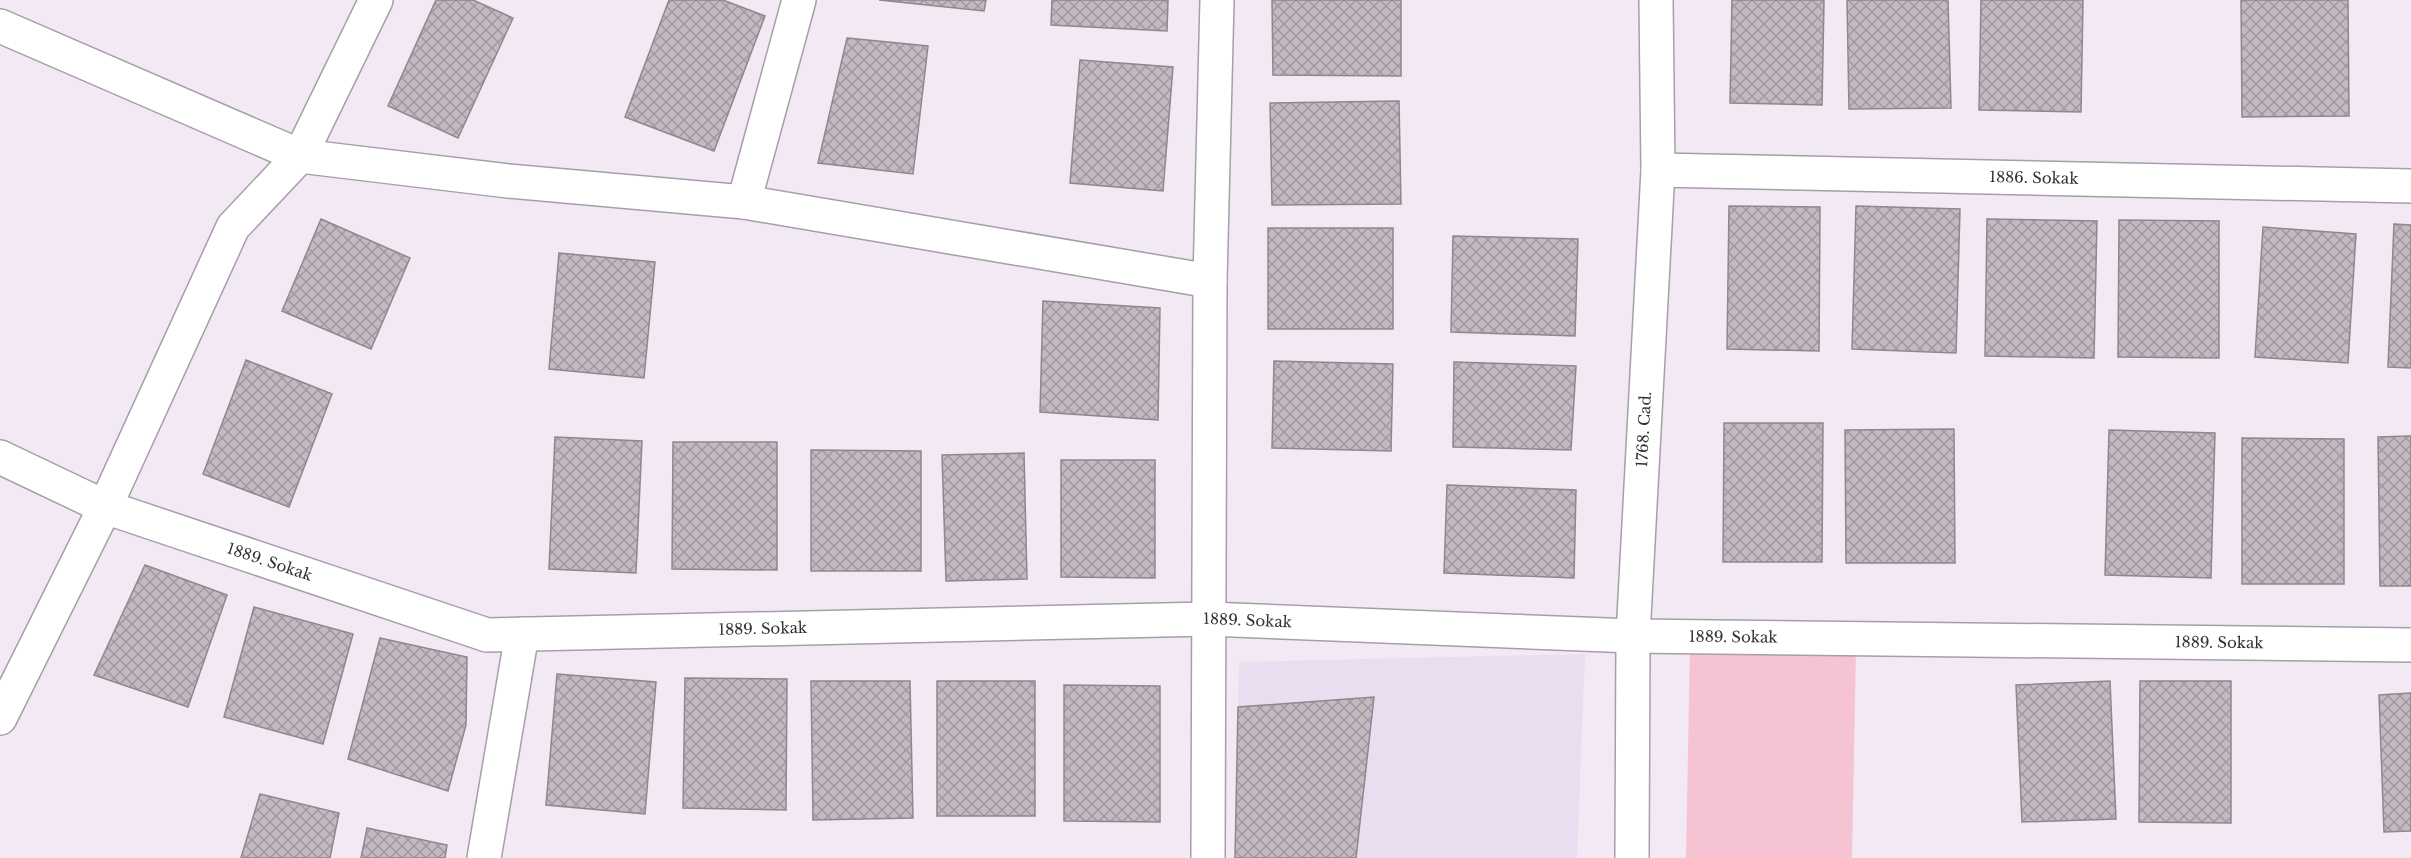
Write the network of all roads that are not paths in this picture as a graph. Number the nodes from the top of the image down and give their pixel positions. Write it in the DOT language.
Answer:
graph roads {
  1 [pos="376,0"];
  2 [pos="799,0"];
  3 [pos="1217,0"];
  4 [pos="1656,0"];
  5 [pos="0,26"];
  6 [pos="300,156"];
  7 [pos="1658,170"];
  8 [pos="2411,186"];
  9 [pos="744,202"];
  10 [pos="1210,281"];
  11 [pos="0,457"];
  12 [pos="105,507"];
  13 [pos="1208,619"];
  14 [pos="522,634"];
  15 [pos="1633,636"];
  16 [pos="2411,645"];
  17 [pos="0,718"];
  18 [pos="484,858"];
  19 [pos="1208,858"];
  20 [pos="1632,858"];
  1 -- 6 [label="street"];
  2 -- 9 [label="street"];
  3 -- 10 [label="street"];
  4 -- 7 [label="street, 1768. Cad."];
  5 -- 6 [label="street"];
  6 -- 9 [label="street"];
  6 -- 12 [label="street"];
  7 -- 8 [label="street, 1886. Sokak"];
  7 -- 15 [label="street, 1768. Cad."];
  9 -- 10 [label="street"];
  10 -- 13 [label="street"];
  11 -- 12 [label="street, 1889. Sokak"];
  12 -- 14 [label="street, 1889. Sokak"];
  12 -- 17 [label="street"];
  13 -- 14 [label="street, 1889. Sokak"];
  13 -- 15 [label="street, 1889. Sokak"];
  13 -- 19 [label="street"];
  14 -- 18 [label="street"];
  15 -- 16 [label="street, 1889. Sokak"];
  15 -- 20 [label="street, 1768. Cad."];
}
